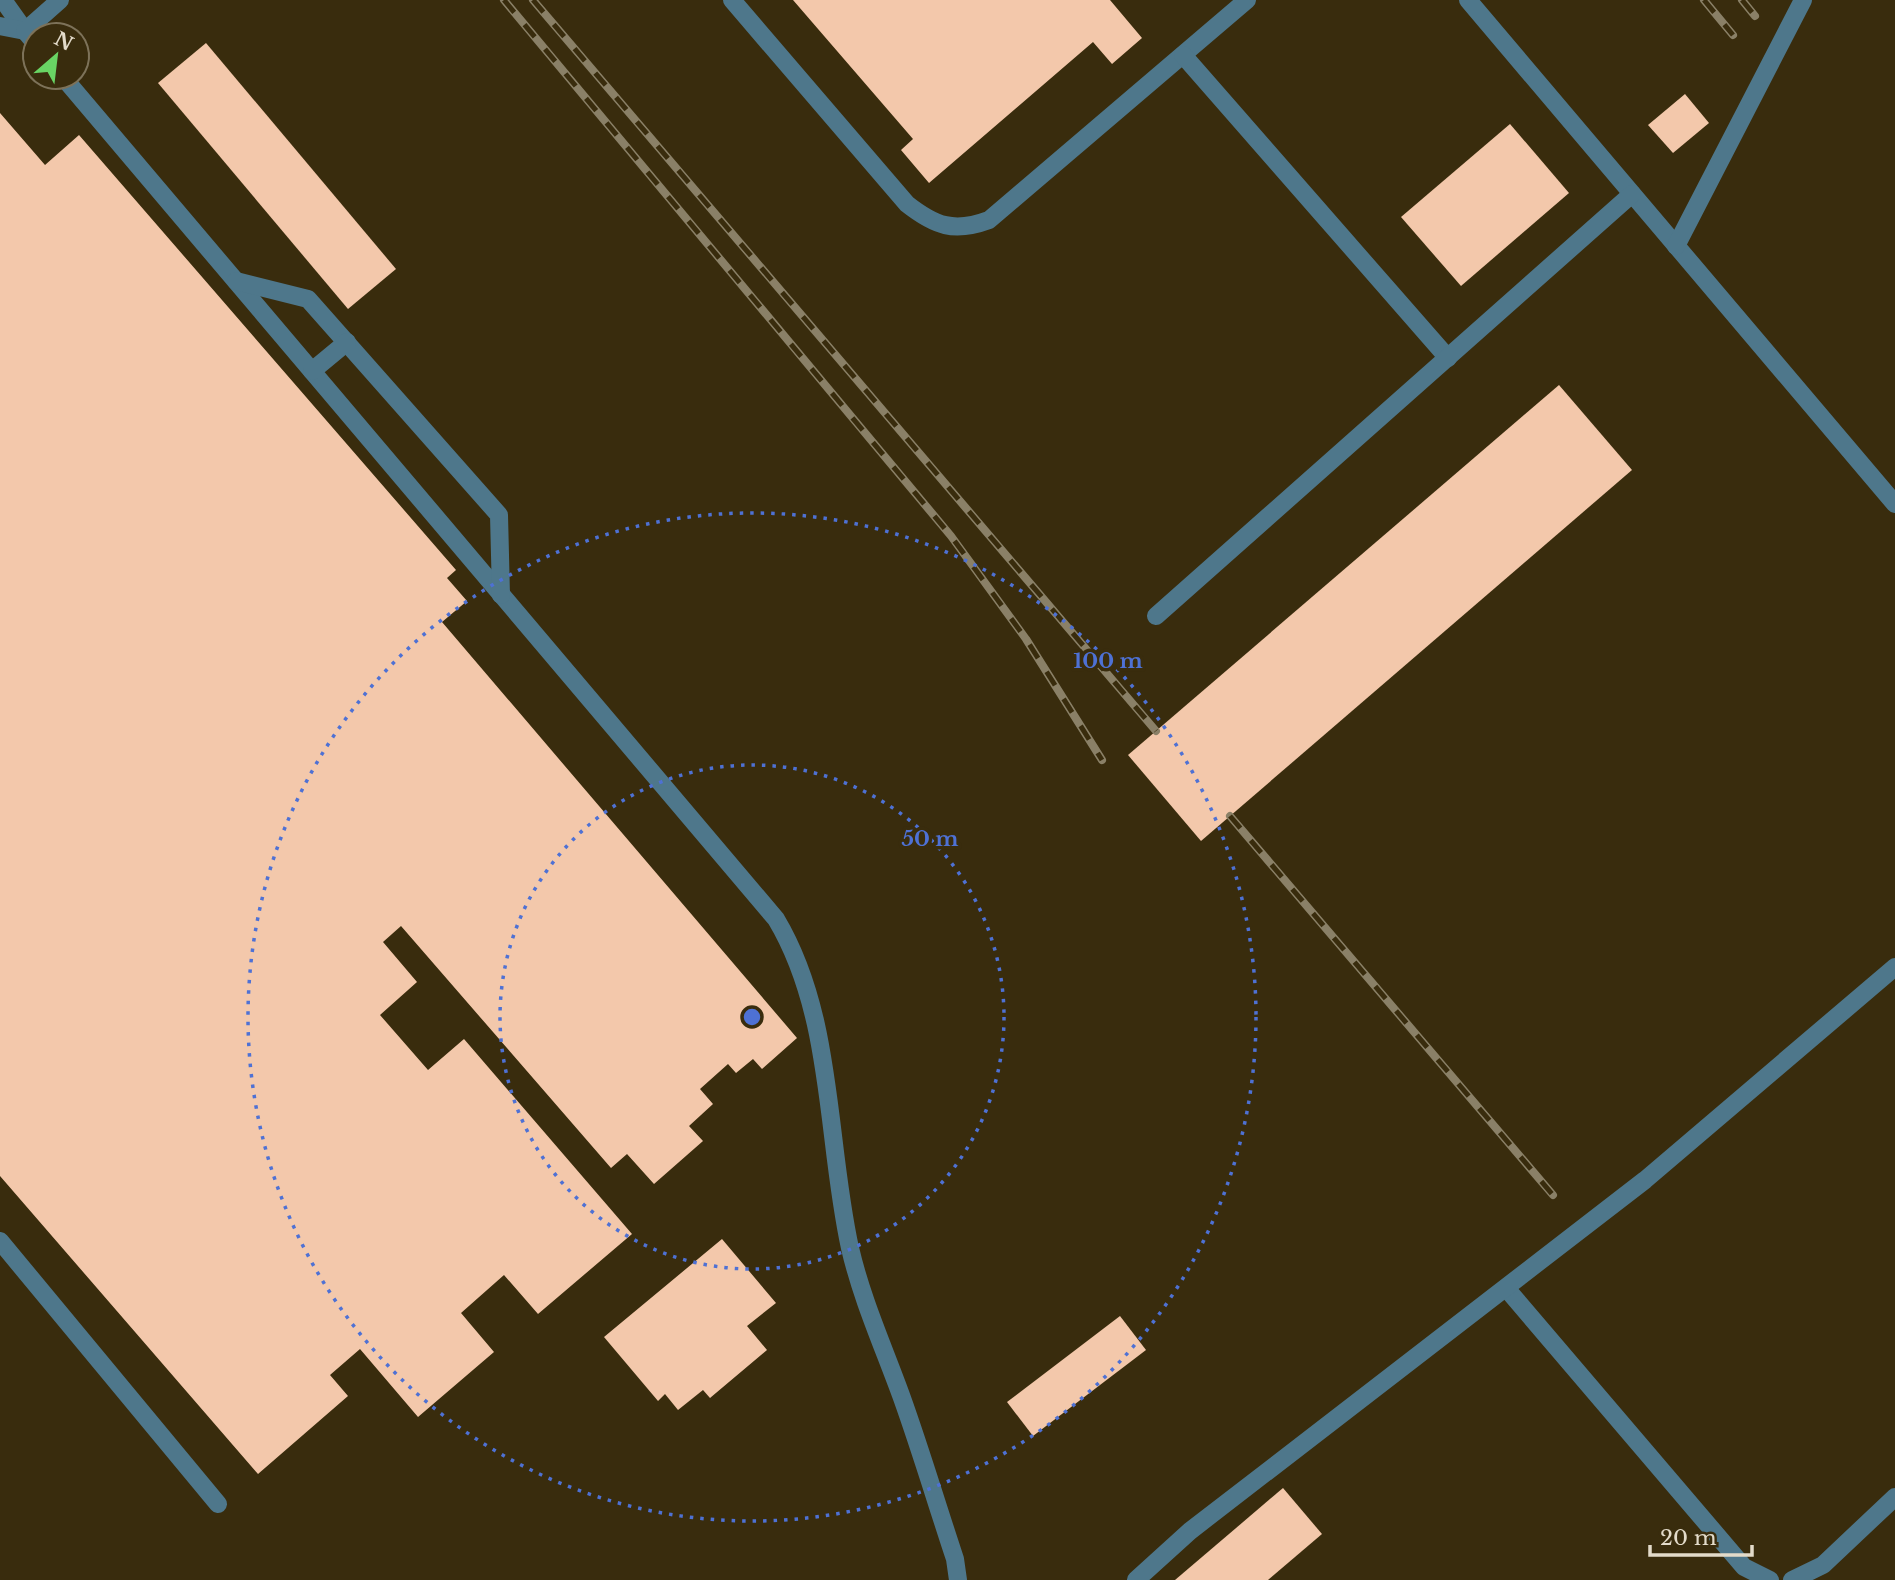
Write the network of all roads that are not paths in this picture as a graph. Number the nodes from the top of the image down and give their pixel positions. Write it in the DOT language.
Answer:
graph roads {
  1 [pos="2,0"];
  2 [pos="60,0"];
  3 [pos="732,0"];
  4 [pos="1248,0"];
  5 [pos="1468,0"];
  6 [pos="1803,0"];
  7 [pos="43,21"];
  8 [pos="21,25"];
  9 [pos="0,26"];
  10 [pos="21,34"];
  11 [pos="1183,55"];
  12 [pos="75,91"];
  13 [pos="1632,194"];
  14 [pos="1676,246"];
  15 [pos="236,281"];
  16 [pos="347,342"];
  17 [pos="1448,358"];
  18 [pos="312,371"];
  19 [pos="1895,504"];
  20 [pos="501,595"];
  21 [pos="1156,616"];
  22 [pos="1895,967"];
  23 [pos="0,1241"];
  24 [pos="1506,1288"];
  25 [pos="1895,1497"];
  26 [pos="218,1504"];
  27 [pos="958,1580"];
  28 [pos="1136,1580"];
  29 [pos="1770,1580"];
  30 [pos="1792,1580"];
  1 -- 8 [label="lane"];
  2 -- 7 [label="lane"];
  3 -- 11 [label="lane"];
  4 -- 11 [label="lane"];
  5 -- 13 [label="lane"];
  6 -- 14 [label="lane"];
  9 -- 10 [label="lane"];
  11 -- 17 [label="lane"];
  12 -- 15 [label="lane"];
  13 -- 14 [label="lane"];
  13 -- 17 [label="lane"];
  14 -- 19 [label="lane"];
  15 -- 16 [label="lane"];
  15 -- 18 [label="lane"];
  16 -- 18 [label="lane"];
  16 -- 20 [label="lane"];
  17 -- 21 [label="lane"];
  18 -- 20 [label="lane"];
  20 -- 27 [label="lane"];
  22 -- 24 [label="lane"];
  23 -- 26 [label="lane"];
  24 -- 28 [label="lane"];
  24 -- 29 [label="lane"];
  25 -- 30 [label="lane"];
}
